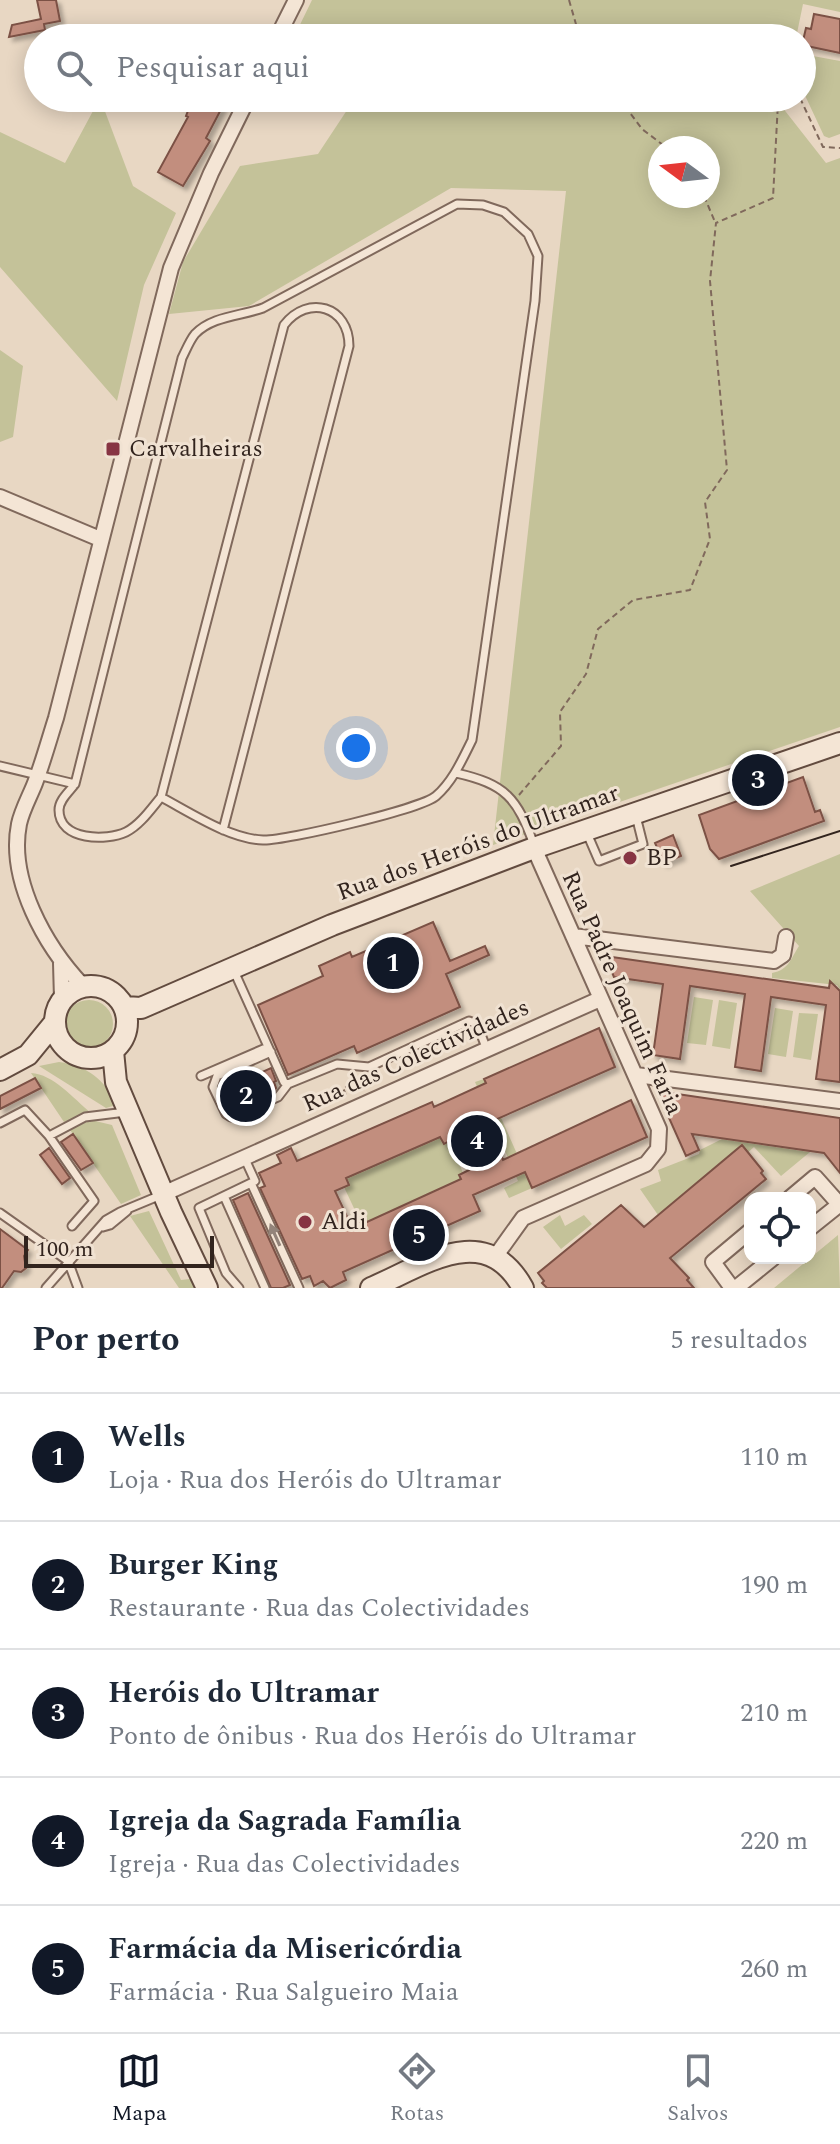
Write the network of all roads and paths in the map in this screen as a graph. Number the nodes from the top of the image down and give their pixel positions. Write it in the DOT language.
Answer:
graph roads {
  1 [pos="296,0"];
  2 [pos="569,0"];
  3 [pos="284,24"];
  4 [pos="576,24"];
  5 [pos="241,112"];
  6 [pos="629,112"];
  7 [pos="777,112"];
  8 [pos="807,112"];
  9 [pos="651,136"];
  10 [pos="840,148"];
  11 [pos="709,208"];
  12 [pos="716,223"];
  13 [pos="0,497"];
  14 [pos="100,539"];
  15 [pos="840,743"];
  16 [pos="0,766"];
  17 [pos="456,773"];
  18 [pos="38,775"];
  19 [pos="75,784"];
  20 [pos="161,797"];
  21 [pos="513,802"];
  22 [pos="635,812"];
  23 [pos="586,829"];
  24 [pos="223,830"];
  25 [pos="534,848"];
  26 [pos="573,936"];
  27 [pos="786,937"];
  28 [pos="61,963"];
  29 [pos="233,968"];
  30 [pos="83,986"];
  31 [pos="62,999"];
  32 [pos="600,999"];
  33 [pos="131,1013"];
  34 [pos="55,1022"];
  35 [pos="270,1049"];
  36 [pos="487,1050"];
  37 [pos="113,1051"];
  38 [pos="28,1055"];
  39 [pos="80,1056"];
  40 [pos="0,1070"];
  41 [pos="636,1075"];
  42 [pos="201,1076"];
  43 [pos="365,1079"];
  44 [pos="116,1082"];
  45 [pos="288,1084"];
  46 [pos="343,1088"];
  47 [pos="840,1101"];
  48 [pos="128,1111"];
  49 [pos="0,1123"];
  50 [pos="49,1136"];
  51 [pos="244,1157"];
  52 [pos="251,1183"];
  53 [pos="797,1192"];
  54 [pos="163,1194"];
  55 [pos="224,1196"];
  56 [pos="840,1205"];
  57 [pos="0,1213"];
  58 [pos="816,1223"];
  59 [pos="72,1226"];
  60 [pos="744,1236"];
  61 [pos="495,1257"];
  62 [pos="68,1261"];
  63 [pos="765,1264"];
  64 [pos="48,1285"];
  65 [pos="59,1288"];
  66 [pos="78,1288"];
  67 [pos="207,1288"];
  68 [pos="239,1288"];
  69 [pos="265,1288"];
  70 [pos="299,1288"];
  71 [pos="371,1288"];
  72 [pos="523,1288"];
  73 [pos="734,1288"];
  1 -- 3 [label="street"];
  2 -- 4 [label="path"];
  5 -- 14 [label="street"];
  6 -- 9 [label="path"];
  7 -- 12 [label="path"];
  8 -- 10 [label="path"];
  11 -- 12 [label="path"];
  12 -- 21 [label="path"];
  13 -- 14 [label="street"];
  14 -- 18 [label="street"];
  15 -- 22 [label="main road, Rua dos Heróis do Ultramar"];
  16 -- 18 [label="lane"];
  17 -- 19 [label="lane"];
  17 -- 21 [label="lane"];
  17 -- 24 [label="lane"];
  18 -- 19 [label="lane"];
  18 -- 28 [label="street"];
  19 -- 20 [label="lane"];
  20 -- 24 [label="lane"];
  20 -- 24 [label="lane"];
  21 -- 25 [label="lane"];
  22 -- 23 [label="main road, Rua dos Heróis do Ultramar"];
  22 -- 23 [label="lane"];
  23 -- 25 [label="main road, Rua dos Heróis do Ultramar"];
  25 -- 26 [label="street, Rua Padre Joaquim Faria"];
  25 -- 29 [label="main road, Rua dos Heróis do Ultramar"];
  26 -- 27 [label="street"];
  26 -- 32 [label="street, Rua Padre Joaquim Faria"];
  28 -- 30 [label="street"];
  28 -- 31 [label="street"];
  29 -- 33 [label="main road, Rua dos Heróis do Ultramar"];
  29 -- 35 [label="lane"];
  30 -- 31 [label="main road"];
  30 -- 33 [label="main road"];
  31 -- 34 [label="main road"];
  32 -- 36 [label="street, Rua das Colectividades"];
  32 -- 41 [label="street, Rua Padre Joaquim Faria"];
  33 -- 37 [label="main road"];
  34 -- 38 [label="main road"];
  34 -- 39 [label="main road"];
  35 -- 42 [label="lane"];
  35 -- 45 [label="lane"];
  35 -- 45 [label="lane"];
  36 -- 45 [label="lane"];
  36 -- 51 [label="street, Rua das Colectividades"];
  37 -- 39 [label="main road"];
  37 -- 44 [label="main road"];
  38 -- 39 [label="main road"];
  38 -- 40 [label="main road"];
  39 -- 44 [label="main road"];
  41 -- 47 [label="street"];
  41 -- 61 [label="street, Rua Padre Joaquim Faria"];
  43 -- 46 [label="path"];
  44 -- 48 [label="main road"];
  48 -- 50 [label="lane"];
  48 -- 54 [label="main road"];
  49 -- 50 [label="lane"];
  50 -- 59 [label="lane"];
  51 -- 52 [label="lane"];
  51 -- 54 [label="street, Rua das Colectividades"];
  52 -- 55 [label="lane"];
  70 -- 52 [label="lane, one-way"];
  53 -- 56 [label="street"];
  54 -- 62 [label="lane"];
  54 -- 67 [label="main road"];
  55 -- 68 [label="lane"];
  55 -- 69 [label="lane"];
  56 -- 58 [label="street"];
  57 -- 62 [label="lane"];
  60 -- 73 [label="street"];
  61 -- 71 [label="main road"];
  61 -- 72 [label="main road"];
  62 -- 64 [label="lane"];
  62 -- 66 [label="lane"];
  63 -- 73 [label="street"];
  64 -- 65 [label="lane"];
}
